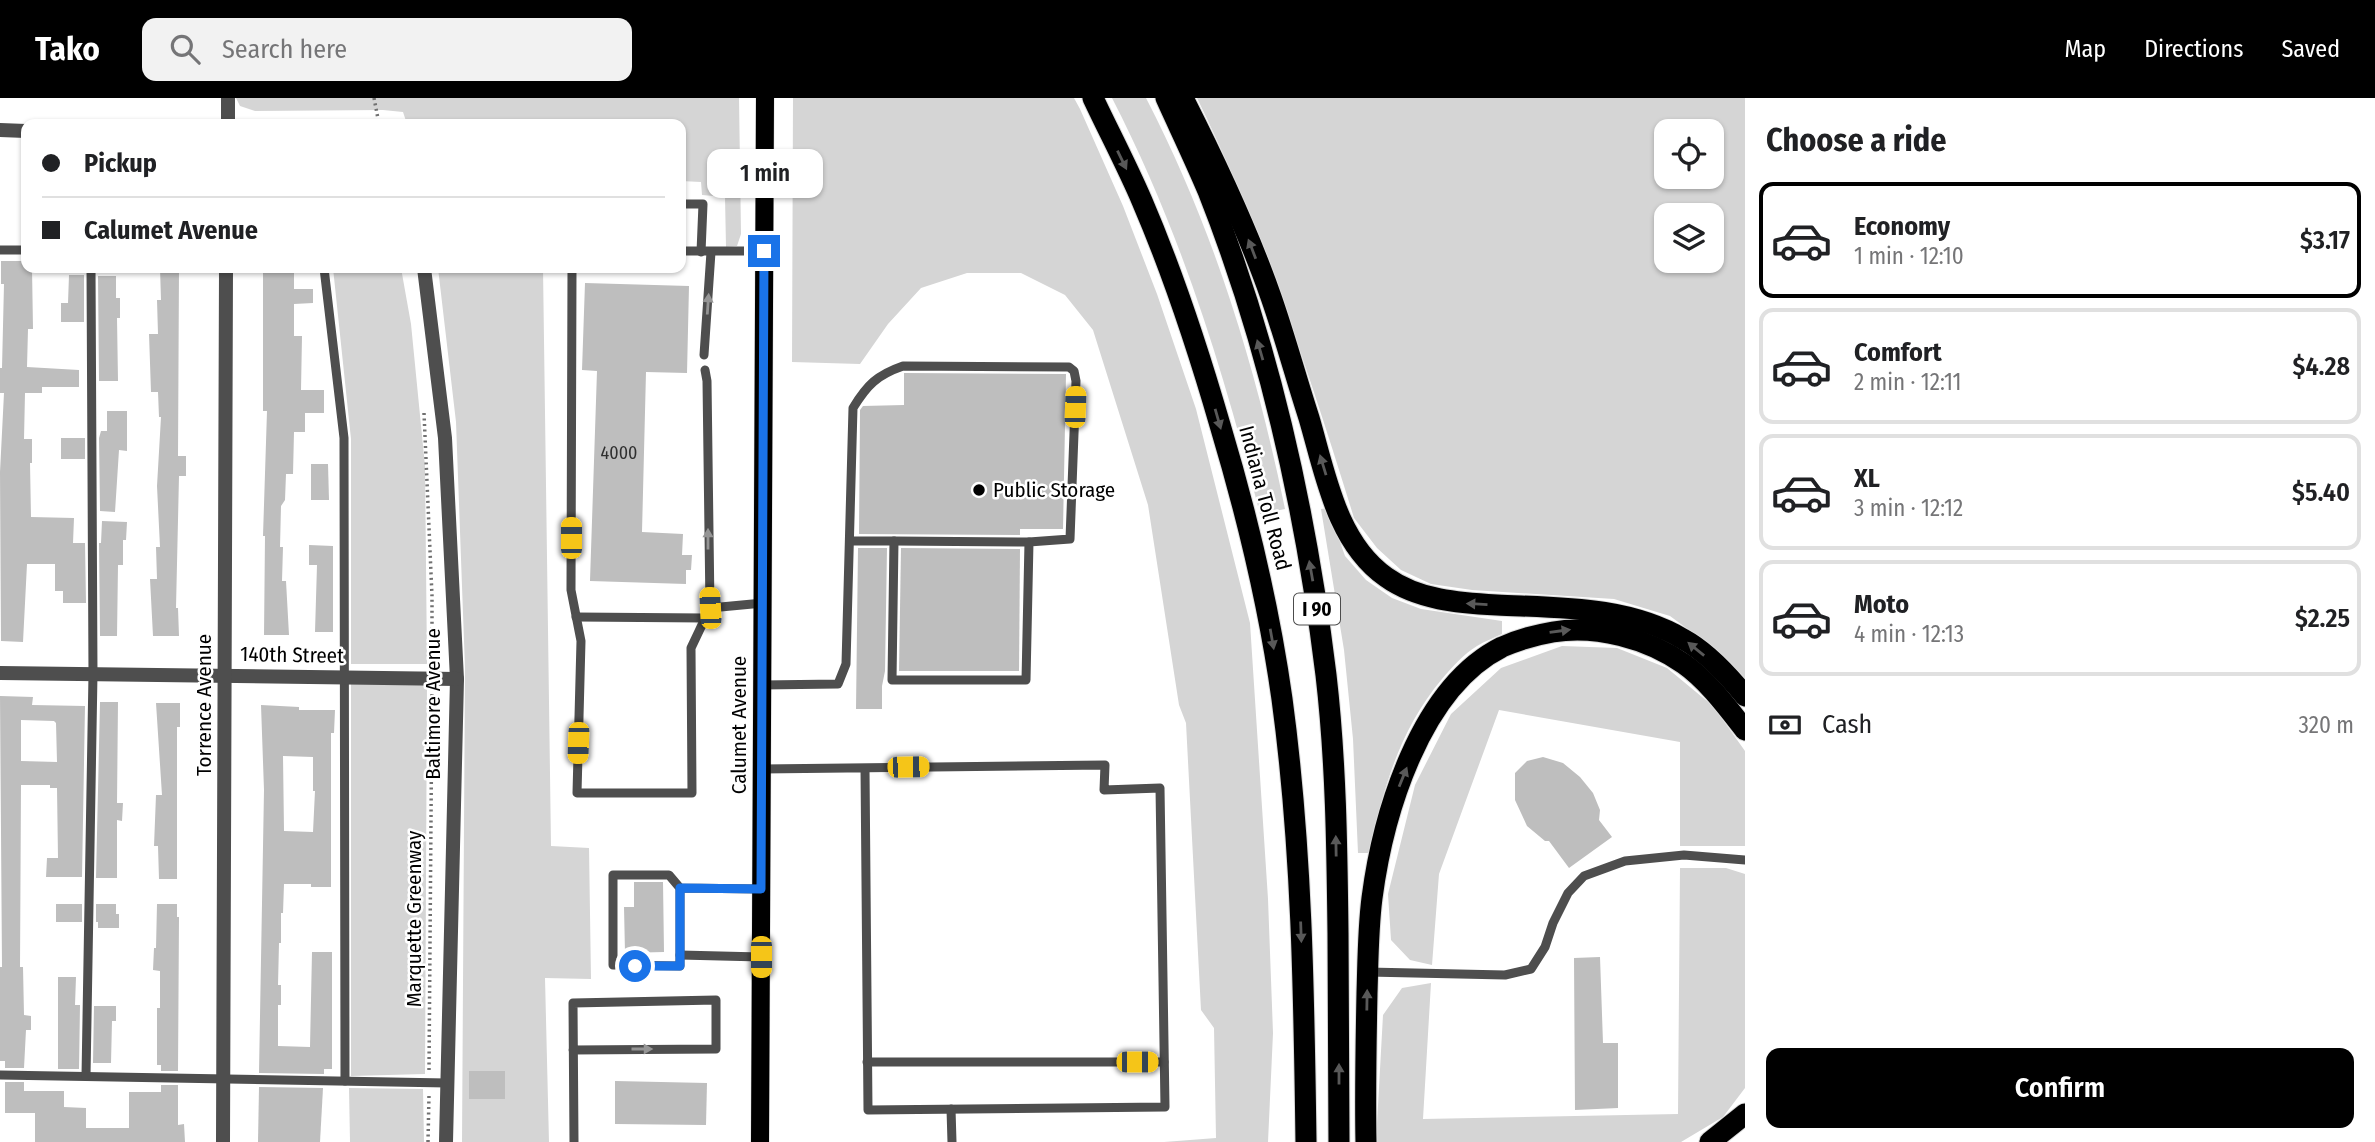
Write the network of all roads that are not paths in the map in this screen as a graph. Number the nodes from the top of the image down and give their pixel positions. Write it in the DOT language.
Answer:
graph roads {
  1 [pos="228,98"];
  2 [pos="765,98"];
  3 [pos="1093,98"];
  4 [pos="1166,98"];
  5 [pos="1183,98"];
  6 [pos="228,119"];
  7 [pos="0,130"];
  8 [pos="21,131"];
  9 [pos="686,204"];
  10 [pos="0,250"];
  11 [pos="21,250"];
  12 [pos="686,251"];
  13 [pos="764,251"];
  14 [pos="701,252"];
  15 [pos="711,252"];
  16 [pos="91,273"];
  17 [pos="226,273"];
  18 [pos="325,273"];
  19 [pos="425,273"];
  20 [pos="572,273"];
  21 [pos="704,355"];
  22 [pos="705,370"];
  23 [pos="850,541"];
  24 [pos="894,541"];
  25 [pos="1029,542"];
  26 [pos="763,603"];
  27 [pos="710,608"];
  28 [pos="576,617"];
  29 [pos="705,618"];
  30 [pos="0,673"];
  31 [pos="93,674"];
  32 [pos="225,676"];
  33 [pos="345,677"];
  34 [pos="457,678"];
  35 [pos="762,685"];
  36 [pos="1745,696"];
  37 [pos="1745,730"];
  38 [pos="865,768"];
  39 [pos="762,769"];
  40 [pos="1745,860"];
  41 [pos="680,888"];
  42 [pos="761,889"];
  43 [pos="680,955"];
  44 [pos="761,957"];
  45 [pos="1368,972"];
  46 [pos="573,1050"];
  47 [pos="867,1062"];
  48 [pos="1164,1062"];
  49 [pos="0,1075"];
  50 [pos="86,1076"];
  51 [pos="223,1079"];
  52 [pos="345,1081"];
  53 [pos="447,1083"];
  54 [pos="951,1109"];
  55 [pos="1745,1114"];
  56 [pos="223,1142"];
  57 [pos="446,1142"];
  58 [pos="573,1142"];
  59 [pos="760,1142"];
  60 [pos="952,1142"];
  61 [pos="1306,1142"];
  62 [pos="1339,1142"];
  63 [pos="1366,1142"];
  64 [pos="1710,1142"];
  1 -- 6 [label="street"];
  2 -- 13 [label="main road, Calumet Avenue"];
  3 -- 61 [label="highway, Indiana Toll Road / I 90, one-way"];
  62 -- 4 [label="highway, Indiana Toll Road / I 90, one-way"];
  36 -- 5 [label="highway, one-way"];
  7 -- 8 [label="street"];
  9 -- 14 [label="lane"];
  10 -- 11 [label="lane"];
  12 -- 14 [label="lane"];
  13 -- 15 [label="lane"];
  13 -- 26 [label="main road, Calumet Avenue"];
  14 -- 15 [label="lane"];
  21 -- 15 [label="lane, one-way"];
  16 -- 31 [label="lane"];
  17 -- 32 [label="street, Torrence Avenue"];
  18 -- 33 [label="lane"];
  19 -- 34 [label="street, Baltimore Avenue"];
  20 -- 28 [label="lane"];
  27 -- 22 [label="lane, one-way"];
  23 -- 24 [label="lane"];
  23 -- 25 [label="lane"];
  23 -- 35 [label="lane"];
  24 -- 25 [label="lane"];
  24 -- 25 [label="lane"];
  26 -- 27 [label="lane"];
  26 -- 35 [label="main road, Calumet Avenue"];
  27 -- 29 [label="lane"];
  28 -- 29 [label="lane"];
  28 -- 29 [label="lane"];
  30 -- 31 [label="street, 140th Street"];
  31 -- 32 [label="street, 140th Street"];
  31 -- 50 [label="lane"];
  32 -- 33 [label="street, 140th Street"];
  32 -- 51 [label="street, Torrence Avenue"];
  33 -- 34 [label="street, 140th Street"];
  33 -- 52 [label="lane"];
  34 -- 53 [label="street, Baltimore Avenue"];
  35 -- 39 [label="main road, Calumet Avenue"];
  45 -- 37 [label="highway, one-way"];
  38 -- 39 [label="lane"];
  38 -- 47 [label="lane"];
  38 -- 48 [label="lane"];
  39 -- 42 [label="main road, Calumet Avenue"];
  40 -- 45 [label="lane"];
  41 -- 42 [label="lane"];
  41 -- 43 [label="lane"];
  41 -- 43 [label="lane"];
  42 -- 44 [label="main road, Calumet Avenue"];
  43 -- 44 [label="lane"];
  44 -- 59 [label="main road, Calumet Avenue"];
  63 -- 45 [label="highway, one-way"];
  46 -- 46 [label="lane, one-way"];
  46 -- 58 [label="lane"];
  47 -- 48 [label="lane"];
  47 -- 54 [label="lane"];
  48 -- 54 [label="lane"];
  49 -- 50 [label="lane"];
  50 -- 51 [label="lane"];
  51 -- 52 [label="lane"];
  51 -- 56 [label="street, Torrence Avenue"];
  52 -- 53 [label="lane"];
  53 -- 57 [label="street, Baltimore Avenue"];
  54 -- 60 [label="lane"];
  55 -- 64 [label="highway"];
}
